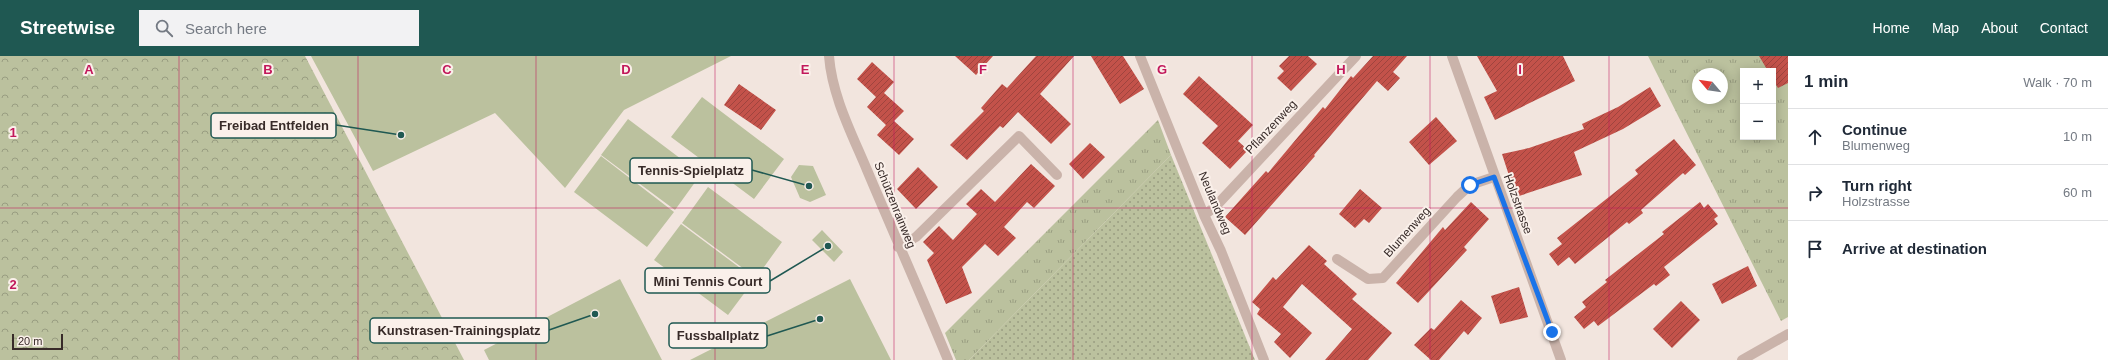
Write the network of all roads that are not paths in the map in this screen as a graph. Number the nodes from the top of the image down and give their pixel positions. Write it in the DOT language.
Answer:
graph roads {
  1 [pos="829,56"];
  2 [pos="1140,56"];
  3 [pos="1356,56"];
  4 [pos="1452,56"];
  5 [pos="1057,175"];
  6 [pos="1494,177"];
  7 [pos="1204,215"];
  8 [pos="898,247"];
  9 [pos="1337,259"];
  10 [pos="1788,334"];
  11 [pos="948,360"];
  12 [pos="1264,360"];
  13 [pos="1561,360"];
  14 [pos="1742,360"];
  1 -- 8 [label="street, Schützenrainweg"];
  2 -- 7 [label="street, Neulandweg"];
  3 -- 7 [label="street, Pflanzenweg"];
  4 -- 6 [label="street, Holzstrasse"];
  5 -- 8 [label="street"];
  6 -- 9 [label="street, Blumenweg"];
  6 -- 13 [label="street, Holzstrasse"];
  7 -- 12 [label="street, Neulandweg"];
  8 -- 11 [label="street, Schützenrainweg"];
  10 -- 14 [label="street"];
}
